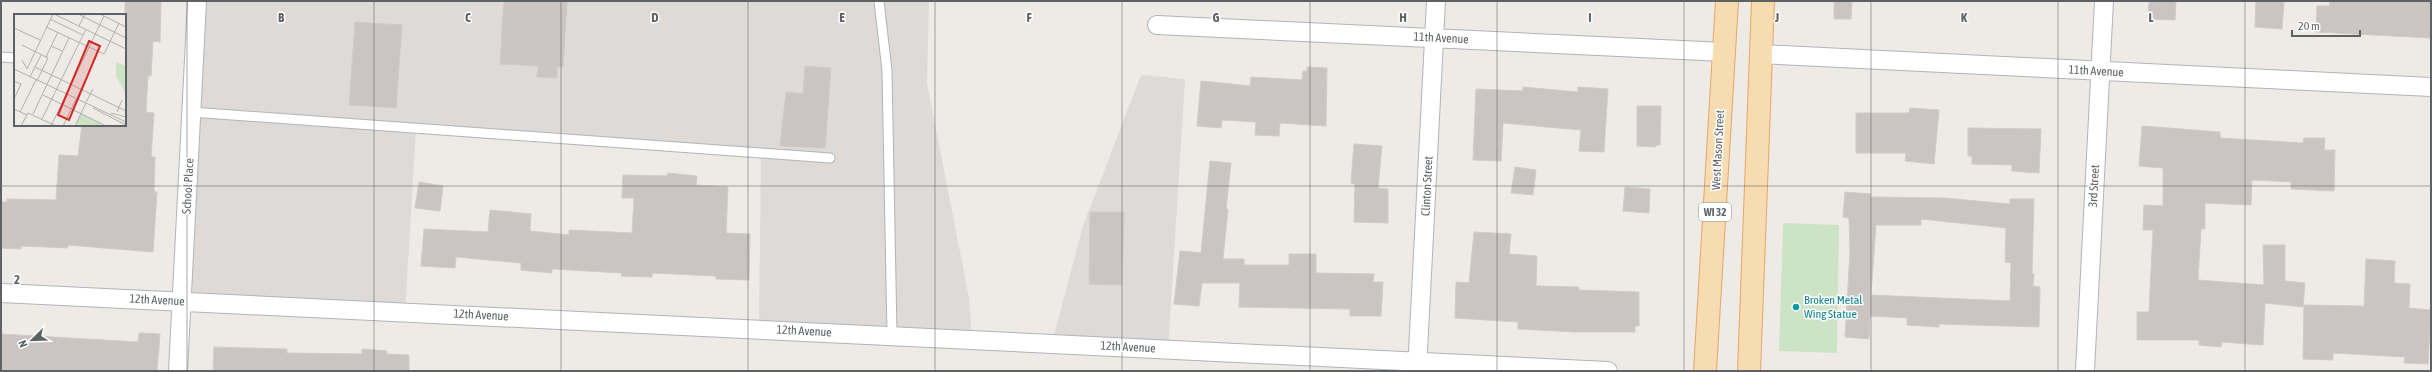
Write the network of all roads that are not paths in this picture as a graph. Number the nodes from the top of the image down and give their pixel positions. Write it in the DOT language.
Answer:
graph roads {
  1 [pos="197,1"];
  2 [pos="879,1"];
  3 [pos="1436,1"];
  4 [pos="1727,1"];
  5 [pos="1763,1"];
  6 [pos="2104,1"];
  7 [pos="1157,25"];
  8 [pos="1434,38"];
  9 [pos="1724,52"];
  10 [pos="1760,54"];
  11 [pos="1,57"];
  12 [pos="14,58"];
  13 [pos="2100,71"];
  14 [pos="2431,87"];
  15 [pos="191,112"];
  16 [pos="830,158"];
  17 [pos="1,292"];
  18 [pos="182,301"];
  19 [pos="892,335"];
  20 [pos="1417,366"];
  21 [pos="178,371"];
  22 [pos="1608,371"];
  23 [pos="1705,371"];
  24 [pos="1749,371"];
  25 [pos="2085,371"];
  1 -- 15 [label="street, School Place"];
  2 -- 19 [label="lane"];
  3 -- 8 [label="street, Clinton Street"];
  4 -- 9 [label="main road, West Mason Street / WI 32"];
  5 -- 10 [label="main road"];
  6 -- 13 [label="street, 3rd Street"];
  7 -- 8 [label="street, 11th Avenue"];
  8 -- 9 [label="street, 11th Avenue"];
  8 -- 20 [label="street, Clinton Street"];
  9 -- 23 [label="main road, West Mason Street / WI 32"];
  10 -- 13 [label="street, 11th Avenue"];
  10 -- 24 [label="main road"];
  11 -- 12 [label="lane"];
  13 -- 14 [label="street, 11th Avenue"];
  13 -- 25 [label="street, 3rd Street"];
  15 -- 16 [label="lane"];
  15 -- 18 [label="street, School Place"];
  17 -- 18 [label="street, 12th Avenue"];
  18 -- 19 [label="street, 12th Avenue"];
  18 -- 21 [label="street, School Place"];
  19 -- 20 [label="street, 12th Avenue"];
  20 -- 22 [label="street, 12th Avenue"];
}
